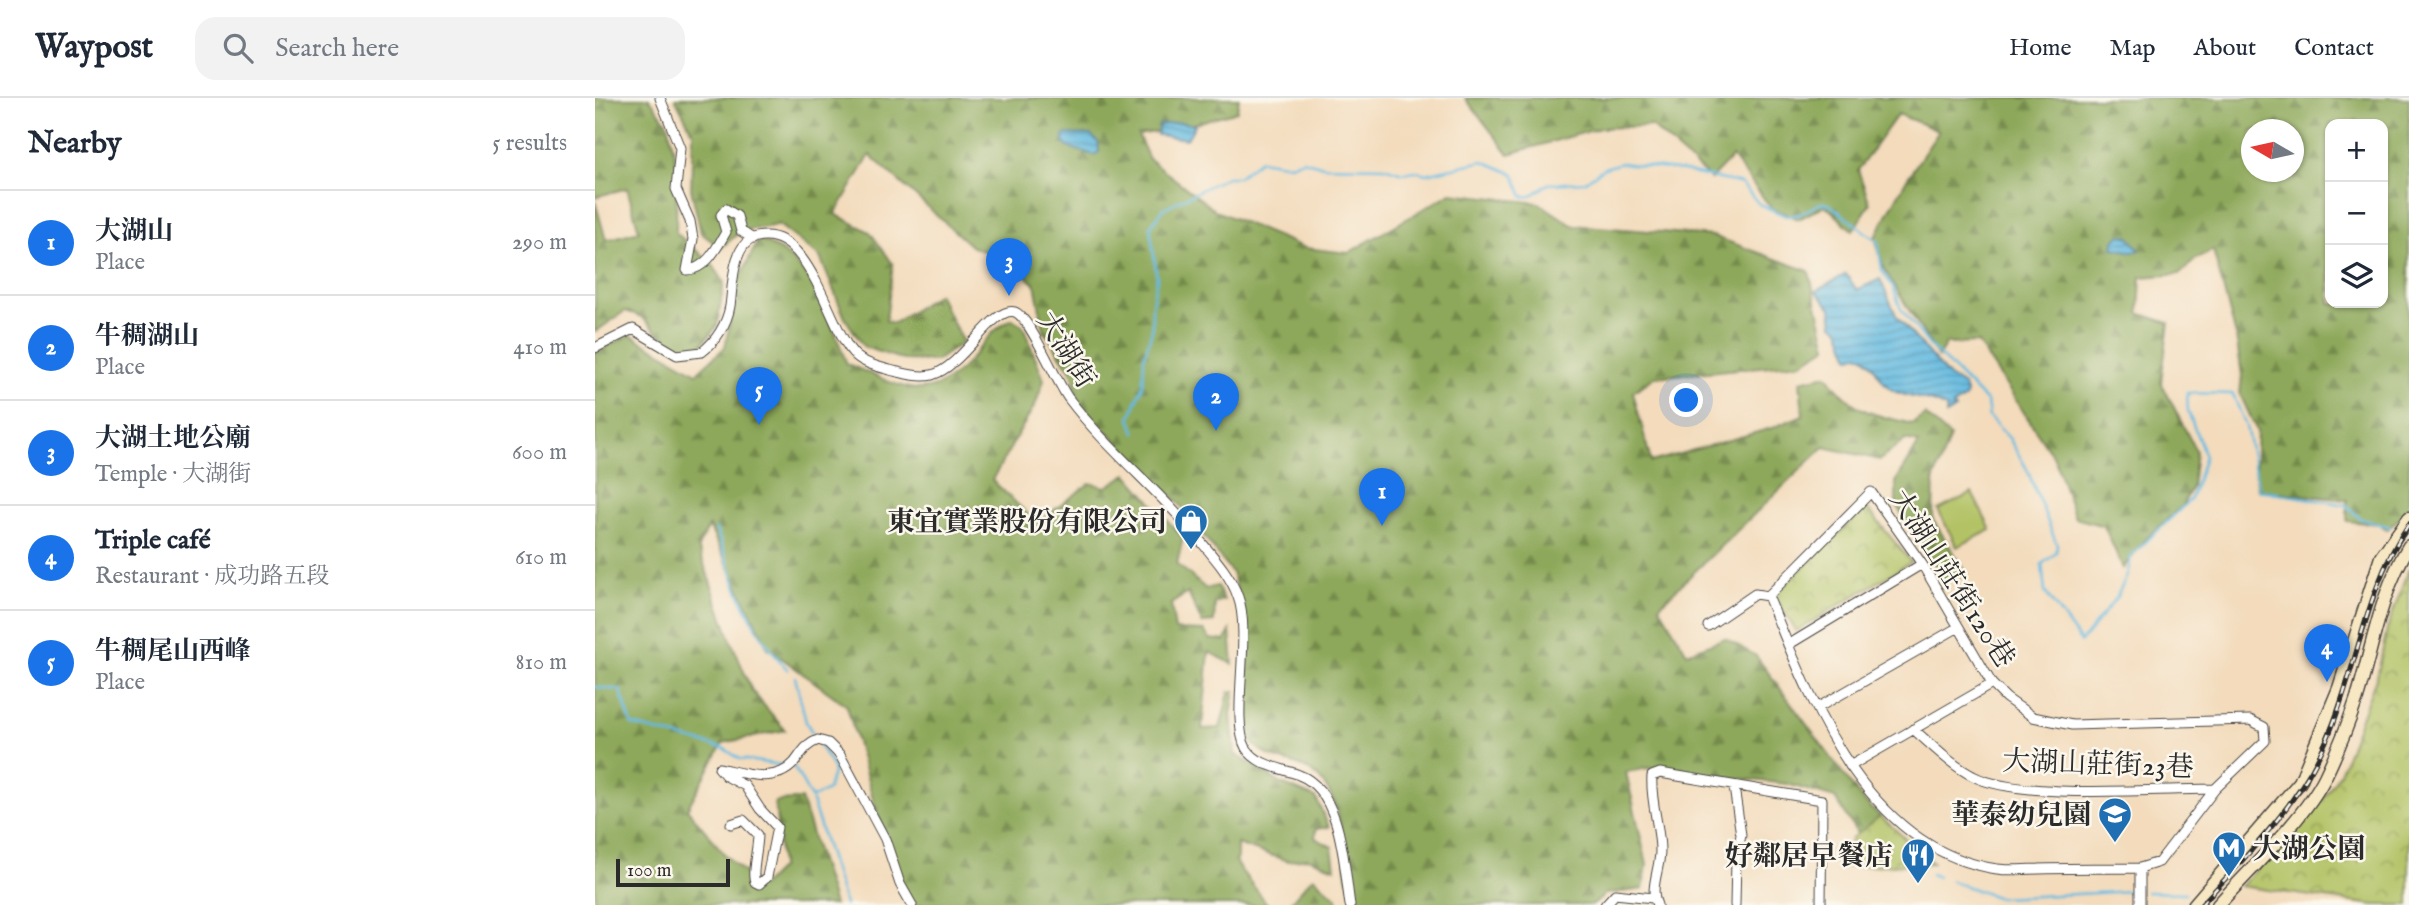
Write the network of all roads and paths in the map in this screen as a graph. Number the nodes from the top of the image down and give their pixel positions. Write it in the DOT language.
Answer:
graph roads {
  1 [pos="660,98"];
  2 [pos="753,239"];
  3 [pos="595,348"];
  4 [pos="2409,518"];
  5 [pos="2409,546"];
  6 [pos="1922,564"];
  7 [pos="1768,596"];
  8 [pos="1708,626"];
  9 [pos="1957,628"];
  10 [pos="1788,645"];
  11 [pos="1992,684"];
  12 [pos="1817,708"];
  13 [pos="1913,729"];
  14 [pos="1850,766"];
  15 [pos="1734,787"];
  16 [pos="2215,789"];
  17 [pos="731,824"];
  18 [pos="2140,868"];
  19 [pos="1655,901"];
  20 [pos="912,905"];
  21 [pos="1349,905"];
  22 [pos="1605,905"];
  23 [pos="1735,905"];
  24 [pos="1821,905"];
  25 [pos="2140,905"];
  26 [pos="2194,905"];
  27 [pos="2218,905"];
  1 -- 2 [label="street"];
  2 -- 3 [label="street"];
  2 -- 21 [label="street, 大湖街"];
  4 -- 26 [label="main road"];
  5 -- 27 [label="main road"];
  6 -- 7 [label="street, 大湖山莊街120巷"];
  6 -- 9 [label="street, 大湖山莊街120巷"];
  6 -- 10 [label="street"];
  7 -- 8 [label="street, 大湖山莊街120巷"];
  7 -- 10 [label="street"];
  9 -- 11 [label="street, 大湖山莊街120巷"];
  9 -- 12 [label="street"];
  10 -- 12 [label="street"];
  11 -- 13 [label="street"];
  11 -- 16 [label="street, 大湖山莊街120巷"];
  12 -- 14 [label="street"];
  13 -- 14 [label="street"];
  13 -- 16 [label="street, 大湖山莊街23巷"];
  14 -- 18 [label="street"];
  15 -- 19 [label="street"];
  15 -- 23 [label="street"];
  15 -- 24 [label="street"];
  16 -- 18 [label="street, 大湖山莊街120巷"];
  17 -- 20 [label="street"];
  18 -- 25 [label="street"];
  19 -- 22 [label="street"];
}
